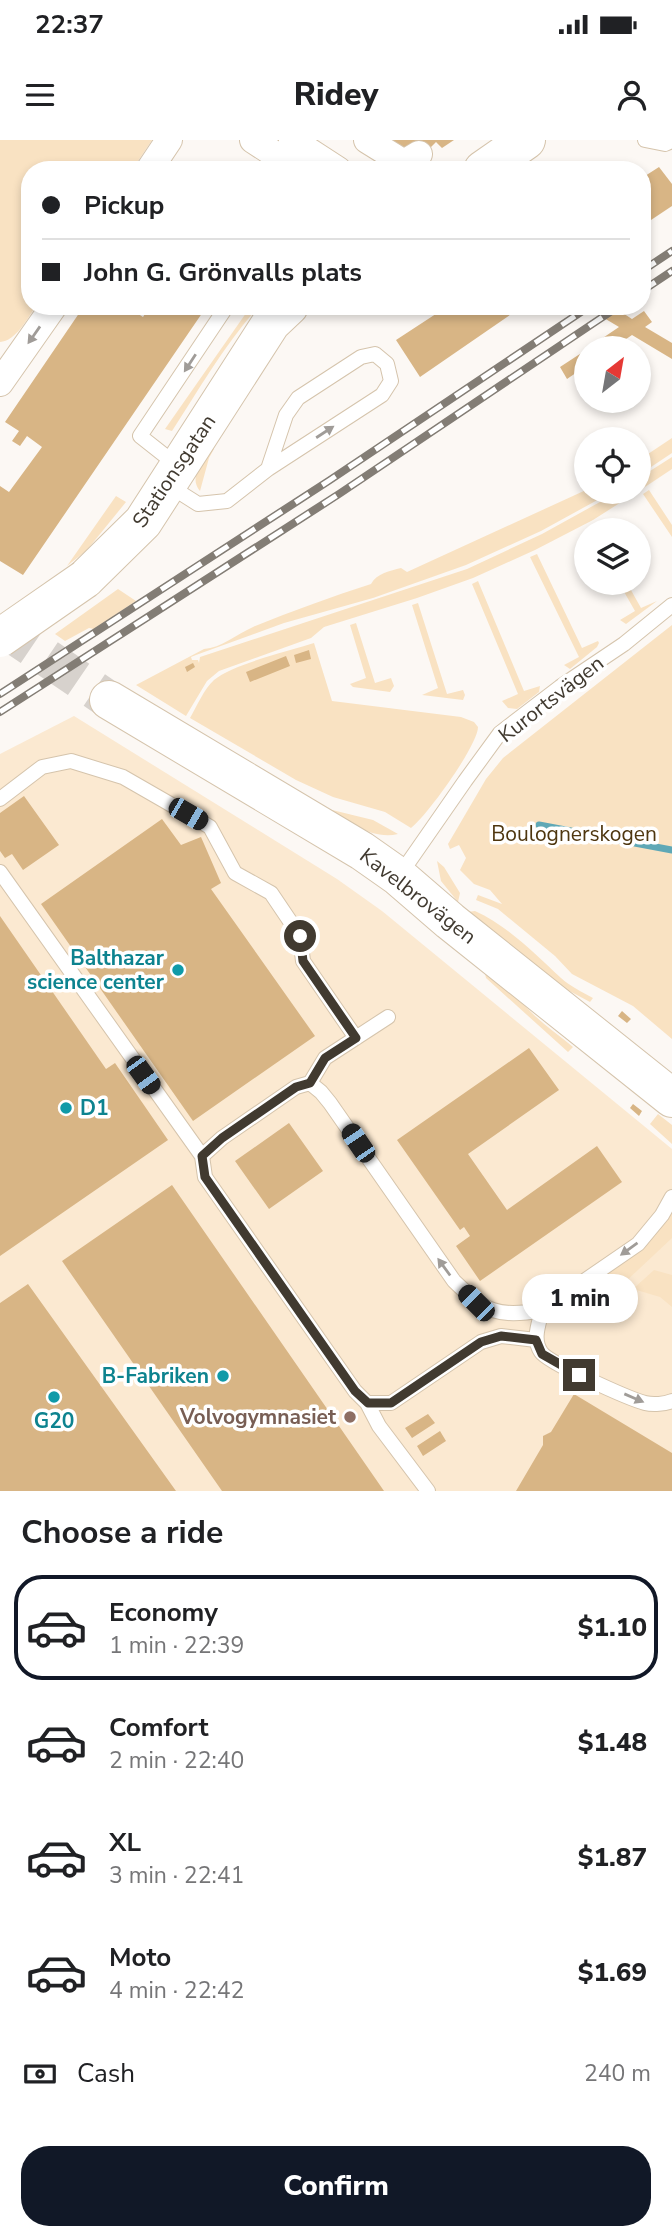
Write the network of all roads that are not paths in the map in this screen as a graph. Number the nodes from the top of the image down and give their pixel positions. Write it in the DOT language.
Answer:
graph roads {
  1 [pos="169,140"];
  2 [pos="253,140"];
  3 [pos="526,140"];
  4 [pos="645,140"];
  5 [pos="672,141"];
  6 [pos="302,150"];
  7 [pos="374,150"];
  8 [pos="419,154"];
  9 [pos="155,161"];
  10 [pos="322,161"];
  11 [pos="399,161"];
  12 [pos="407,161"];
  13 [pos="496,161"];
  14 [pos="47,315"];
  15 [pos="221,315"];
  16 [pos="279,315"];
  17 [pos="5,367"];
  18 [pos="268,469"];
  19 [pos="173,475"];
  20 [pos="672,605"];
  21 [pos="0,638"];
  22 [pos="109,700"];
  23 [pos="0,799"];
  24 [pos="0,872"];
  25 [pos="399,877"];
  26 [pos="388,1017"];
  27 [pos="356,1038"];
  28 [pos="310,1083"];
  29 [pos="672,1098"];
  30 [pos="202,1156"];
  31 [pos="672,1197"];
  32 [pos="542,1310"];
  33 [pos="536,1340"];
  34 [pos="672,1401"];
  35 [pos="368,1403"];
  36 [pos="428,1491"];
  1 -- 9 [label="street"];
  2 -- 6 [label="street"];
  3 -- 13 [label="main road"];
  4 -- 5 [label="lane"];
  6 -- 10 [label="street"];
  7 -- 11 [label="street"];
  8 -- 12 [label="street"];
  14 -- 17 [label="street, one-way"];
  15 -- 19 [label="lane, one-way"];
  16 -- 19 [label="main road, Stationsgatan"];
  18 -- 18 [label="lane, one-way"];
  18 -- 19 [label="lane"];
  19 -- 21 [label="main road, Stationsgatan, bridge"];
  20 -- 25 [label="lane, Kurortsvägen"];
  22 -- 25 [label="main road, Kavelbrovägen"];
  23 -- 27 [label="lane"];
  24 -- 30 [label="lane"];
  25 -- 29 [label="main road, Kavelbrovägen"];
  26 -- 27 [label="lane"];
  27 -- 28 [label="lane"];
  28 -- 30 [label="lane"];
  32 -- 28 [label="lane, one-way"];
  30 -- 35 [label="lane"];
  31 -- 32 [label="lane, one-way"];
  32 -- 33 [label="lane"];
  33 -- 34 [label="lane, one-way"];
  33 -- 35 [label="lane"];
  35 -- 36 [label="lane"];
}
